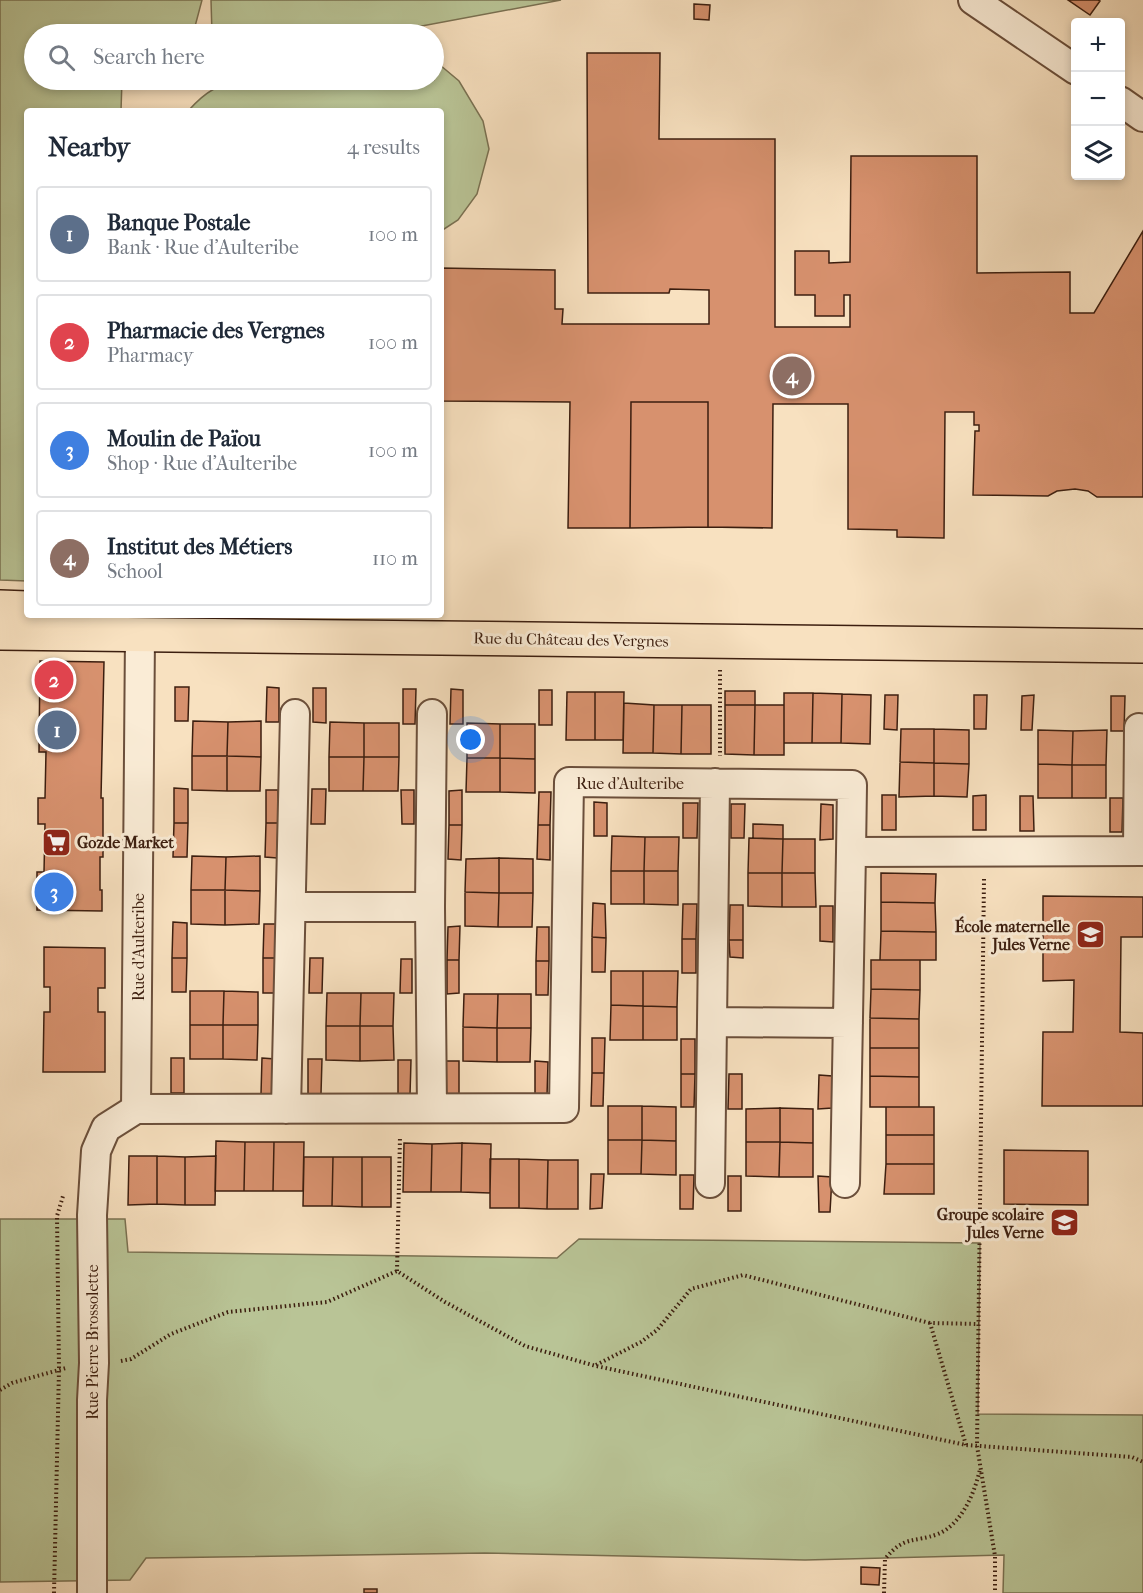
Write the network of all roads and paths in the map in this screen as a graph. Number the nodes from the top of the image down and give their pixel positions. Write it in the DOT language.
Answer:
graph roads {
  1 [pos="973,0"];
  2 [pos="1071,67"];
  3 [pos="1125,104"];
  4 [pos="1143,117"];
  5 [pos="0,607"];
  6 [pos="24,608"];
  7 [pos="444,618"];
  8 [pos="1143,625"];
  9 [pos="0,633"];
  10 [pos="140,635"];
  11 [pos="1143,646"];
  12 [pos="720,666"];
  13 [pos="295,714"];
  14 [pos="432,714"];
  15 [pos="1139,728"];
  16 [pos="717,783"];
  17 [pos="984,851"];
  18 [pos="1140,851"];
  19 [pos="850,852"];
  20 [pos="291,907"];
  21 [pos="430,908"];
  22 [pos="712,1022"];
  23 [pos="848,1023"];
  24 [pos="400,1108"];
  25 [pos="432,1108"];
  26 [pos="136,1109"];
  27 [pos="286,1109"];
  28 [pos="710,1183"];
  29 [pos="845,1183"];
  30 [pos="397,1271"];
  31 [pos="930,1323"];
  32 [pos="979,1324"];
  33 [pos="94,1363"];
  34 [pos="596,1366"];
  35 [pos="0,1390"];
  36 [pos="966,1445"];
  37 [pos="977,1446"];
  38 [pos="1143,1462"];
  39 [pos="980,1466"];
  40 [pos="92,1593"];
  41 [pos="884,1593"];
  42 [pos="995,1593"];
  1 -- 2 [label="street"];
  3 -- 4 [label="street"];
  5 -- 6 [label="main road"];
  7 -- 8 [label="main road, Rue du Château des Vergnes"];
  9 -- 10 [label="main road, Rue du Château des Vergnes"];
  10 -- 11 [label="main road, Rue du Château des Vergnes"];
  10 -- 26 [label="street, Rue d'Aulteribe"];
  12 -- 16 [label="path"];
  13 -- 20 [label="street"];
  14 -- 21 [label="street"];
  15 -- 18 [label="street"];
  16 -- 19 [label="street, Rue d'Aulteribe"];
  16 -- 22 [label="street"];
  16 -- 25 [label="street, Rue d'Aulteribe"];
  17 -- 18 [label="street"];
  17 -- 19 [label="street"];
  17 -- 32 [label="path"];
  19 -- 23 [label="street, Rue d'Aulteribe"];
  20 -- 21 [label="street"];
  20 -- 27 [label="street"];
  21 -- 25 [label="street"];
  22 -- 23 [label="street"];
  22 -- 28 [label="street"];
  23 -- 29 [label="street, Rue d'Aulteribe"];
  24 -- 25 [label="street, Rue d'Aulteribe"];
  24 -- 27 [label="street, Rue d'Aulteribe"];
  24 -- 30 [label="path"];
  26 -- 27 [label="street, Rue d'Aulteribe"];
  26 -- 33 [label="street, Rue Pierre Brossolette"];
  30 -- 33 [label="path"];
  30 -- 34 [label="path"];
  31 -- 32 [label="path"];
  31 -- 34 [label="path"];
  31 -- 36 [label="path"];
  32 -- 37 [label="path"];
  33 -- 35 [label="path"];
  33 -- 40 [label="street, Rue Pierre Brossolette"];
  34 -- 36 [label="path"];
  36 -- 37 [label="path"];
  37 -- 38 [label="path"];
  37 -- 39 [label="path"];
  39 -- 41 [label="path"];
  39 -- 42 [label="path"];
}
